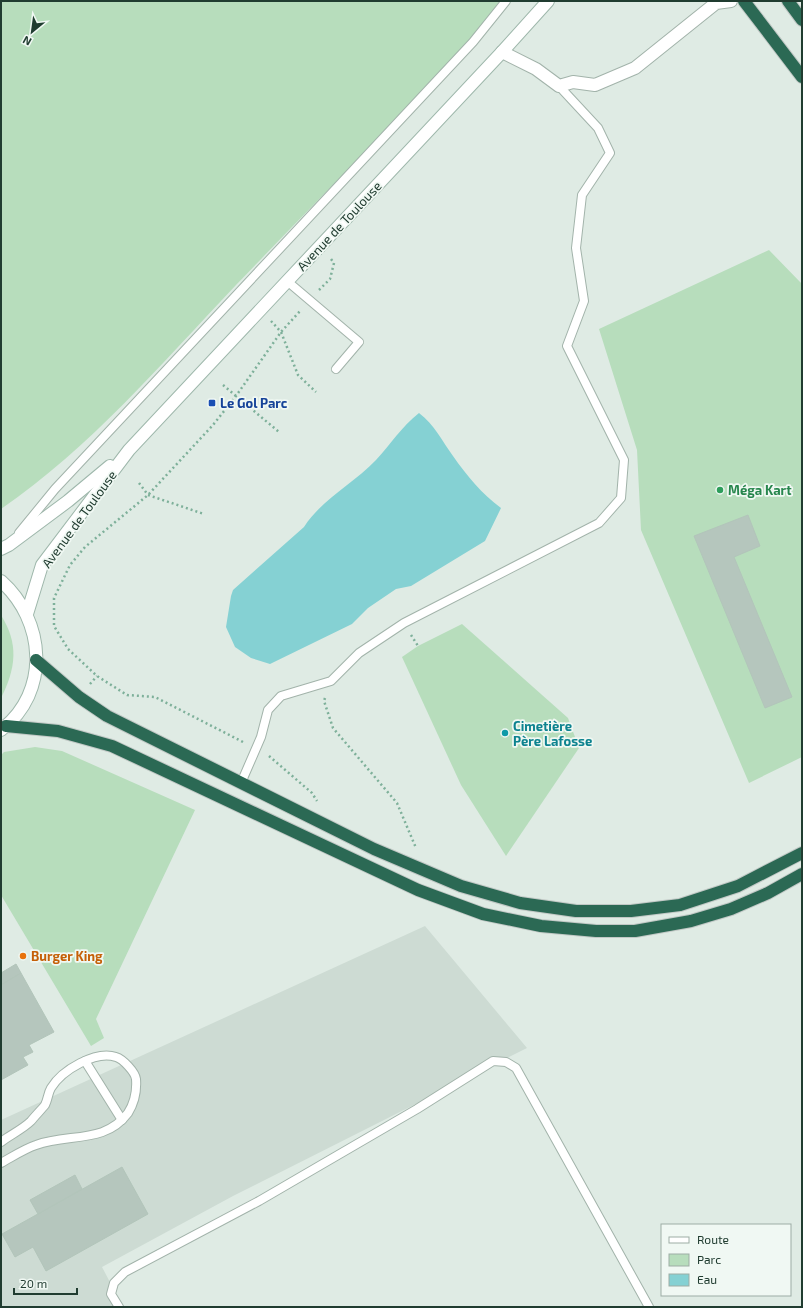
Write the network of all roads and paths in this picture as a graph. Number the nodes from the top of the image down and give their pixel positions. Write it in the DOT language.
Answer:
graph roads {
  1 [pos="506,1"];
  2 [pos="548,1"];
  3 [pos="731,1"];
  4 [pos="744,1"];
  5 [pos="788,1"];
  6 [pos="802,20"];
  7 [pos="502,52"];
  8 [pos="802,78"];
  9 [pos="559,86"];
  10 [pos="319,246"];
  11 [pos="287,281"];
  12 [pos="310,300"];
  13 [pos="271,321"];
  14 [pos="281,332"];
  15 [pos="336,369"];
  16 [pos="223,384"];
  17 [pos="316,392"];
  18 [pos="236,396"];
  19 [pos="279,432"];
  20 [pos="129,450"];
  21 [pos="140,483"];
  22 [pos="148,495"];
  23 [pos="204,514"];
  24 [pos="5,547"];
  25 [pos="1,581"];
  26 [pos="27,614"];
  27 [pos="36,660"];
  28 [pos="331,680"];
  29 [pos="4,728"];
  30 [pos="256,749"];
  31 [pos="241,783"];
  32 [pos="320,805"];
  33 [pos="802,853"];
  34 [pos="420,869"];
  35 [pos="802,874"];
  36 [pos="85,1061"];
  37 [pos="122,1120"];
  38 [pos="1,1142"];
  39 [pos="1,1163"];
  40 [pos="119,1307"];
  41 [pos="649,1307"];
  1 -- 24 [label="lane"];
  2 -- 7 [label="main road, Avenue de Toulouse"];
  3 -- 9 [label="main road"];
  4 -- 8 [label="highway"];
  5 -- 6 [label="highway"];
  7 -- 9 [label="main road"];
  7 -- 10 [label="main road, Avenue de Toulouse"];
  9 -- 28 [label="lane"];
  10 -- 11 [label="main road, Avenue de Toulouse"];
  10 -- 12 [label="path"];
  11 -- 12 [label="lane"];
  11 -- 20 [label="main road, Avenue de Toulouse"];
  12 -- 14 [label="path"];
  12 -- 15 [label="lane"];
  13 -- 14 [label="path"];
  14 -- 17 [label="path"];
  14 -- 18 [label="path"];
  16 -- 18 [label="path"];
  18 -- 19 [label="path"];
  18 -- 22 [label="path"];
  20 -- 24 [label="main road, Avenue de Toulouse"];
  20 -- 26 [label="main road, Avenue de Toulouse"];
  21 -- 22 [label="path"];
  22 -- 23 [label="path"];
  22 -- 30 [label="path"];
  25 -- 26 [label="main road"];
  26 -- 27 [label="main road"];
  27 -- 29 [label="main road"];
  27 -- 31 [label="highway"];
  28 -- 30 [label="lane"];
  28 -- 34 [label="path"];
  29 -- 35 [label="highway"];
  30 -- 31 [label="lane"];
  30 -- 32 [label="path"];
  31 -- 34 [label="highway"];
  33 -- 34 [label="highway"];
  36 -- 37 [label="lane"];
  36 -- 37 [label="lane"];
  36 -- 38 [label="lane"];
  37 -- 39 [label="lane"];
  40 -- 41 [label="lane"];
}
